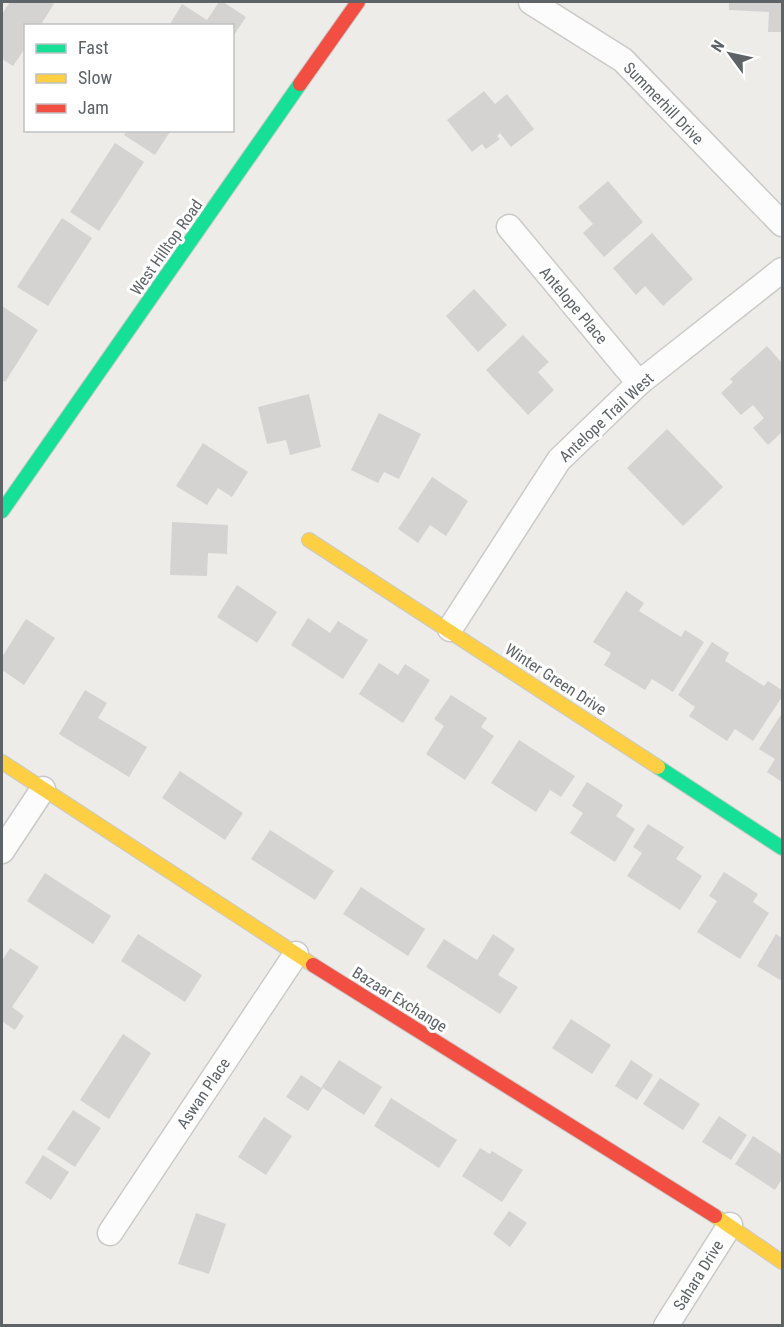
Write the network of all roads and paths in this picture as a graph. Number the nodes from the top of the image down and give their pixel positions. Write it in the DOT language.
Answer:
graph roads {
  1 [pos="358,2"];
  2 [pos="531,2"];
  3 [pos="783,224"];
  4 [pos="509,227"];
  5 [pos="783,270"];
  6 [pos="639,383"];
  7 [pos="2,511"];
  8 [pos="309,540"];
  9 [pos="450,630"];
  10 [pos="2,762"];
  11 [pos="43,789"];
  12 [pos="783,848"];
  13 [pos="2,851"];
  14 [pos="296,954"];
  15 [pos="730,1225"];
  16 [pos="110,1233"];
  17 [pos="783,1262"];
  18 [pos="666,1326"];
  1 -- 7 [label="street, West Hilltop Road"];
  2 -- 3 [label="street, Summerhill Drive"];
  4 -- 6 [label="street, Antelope Place"];
  5 -- 6 [label="street, Antelope Trail West"];
  6 -- 9 [label="street, Antelope Trail West"];
  8 -- 9 [label="street, Winter Green Drive"];
  9 -- 12 [label="street, Winter Green Drive"];
  10 -- 11 [label="street, Bazaar Exchange"];
  11 -- 13 [label="street"];
  11 -- 14 [label="street, Bazaar Exchange"];
  14 -- 15 [label="street, Bazaar Exchange"];
  14 -- 16 [label="street, Aswan Place"];
  15 -- 17 [label="street, Bazaar Exchange"];
  15 -- 18 [label="street, Sahara Drive"];
}
